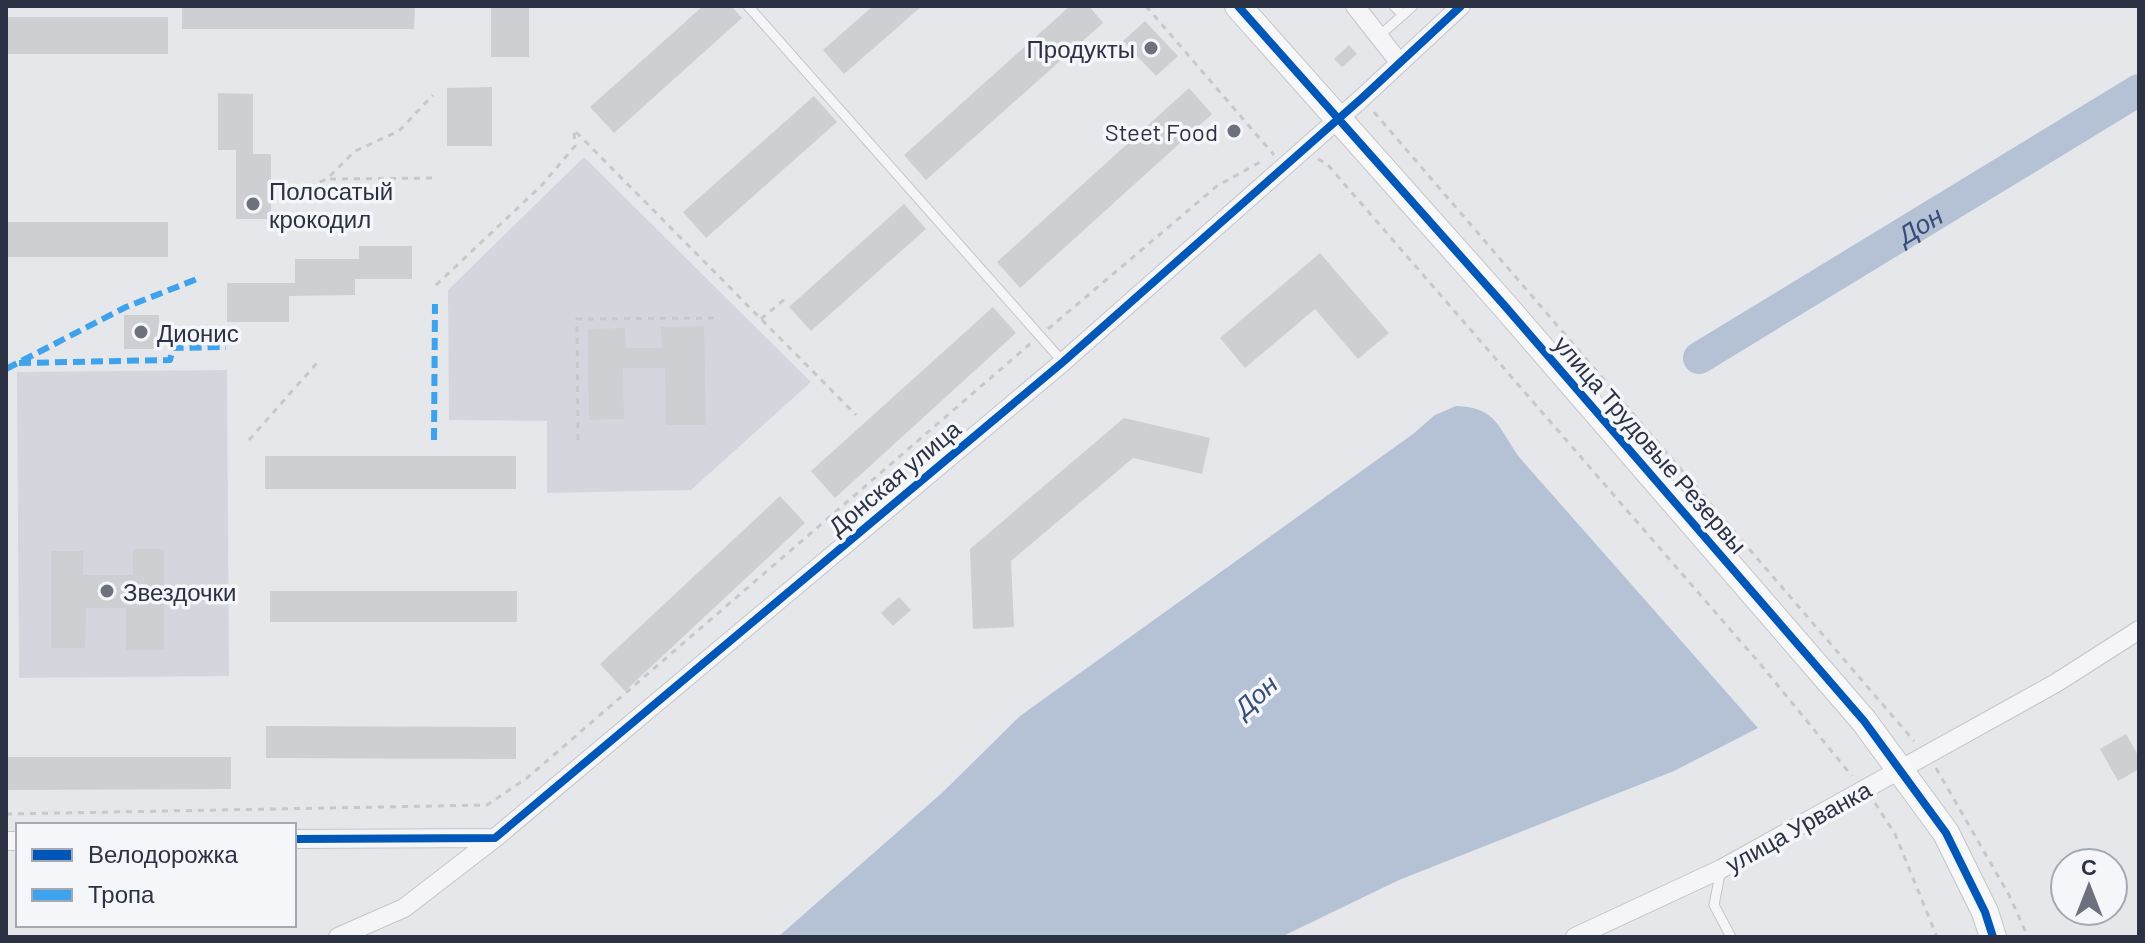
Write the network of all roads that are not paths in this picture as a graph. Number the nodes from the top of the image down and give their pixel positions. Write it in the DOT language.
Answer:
graph roads {
  1 [pos="748,6"];
  2 [pos="1238,6"];
  3 [pos="1355,6"];
  4 [pos="1394,6"];
  5 [pos="1413,6"];
  6 [pos="1461,6"];
  7 [pos="1403,15"];
  8 [pos="1379,36"];
  9 [pos="1399,62"];
  10 [pos="1339,119"];
  11 [pos="1063,362"];
  12 [pos="2139,630"];
  13 [pos="1900,771"];
  14 [pos="495,838"];
  15 [pos="296,839"];
  16 [pos="1721,869"];
  17 [pos="338,937"];
  18 [pos="1575,937"];
  19 [pos="1731,937"];
  20 [pos="1993,937"];
  1 -- 11 [label="lane"];
  2 -- 10 [label="street, улица Трудовые Резервы"];
  3 -- 8 [label="street"];
  4 -- 7 [label="lane"];
  5 -- 7 [label="lane"];
  6 -- 9 [label="street, Донская улица"];
  7 -- 8 [label="lane"];
  8 -- 9 [label="street"];
  9 -- 10 [label="street, Донская улица"];
  10 -- 11 [label="street, Донская улица"];
  10 -- 13 [label="street, улица Трудовые Резервы"];
  11 -- 14 [label="street, Донская улица"];
  12 -- 13 [label="street, улица Урванка"];
  13 -- 16 [label="street, улица Урванка"];
  13 -- 20 [label="street, улица Трудовые Резервы"];
  14 -- 15 [label="street"];
  14 -- 17 [label="street, Донская улица"];
  16 -- 18 [label="street, улица Урванка"];
  16 -- 19 [label="lane"];
}
